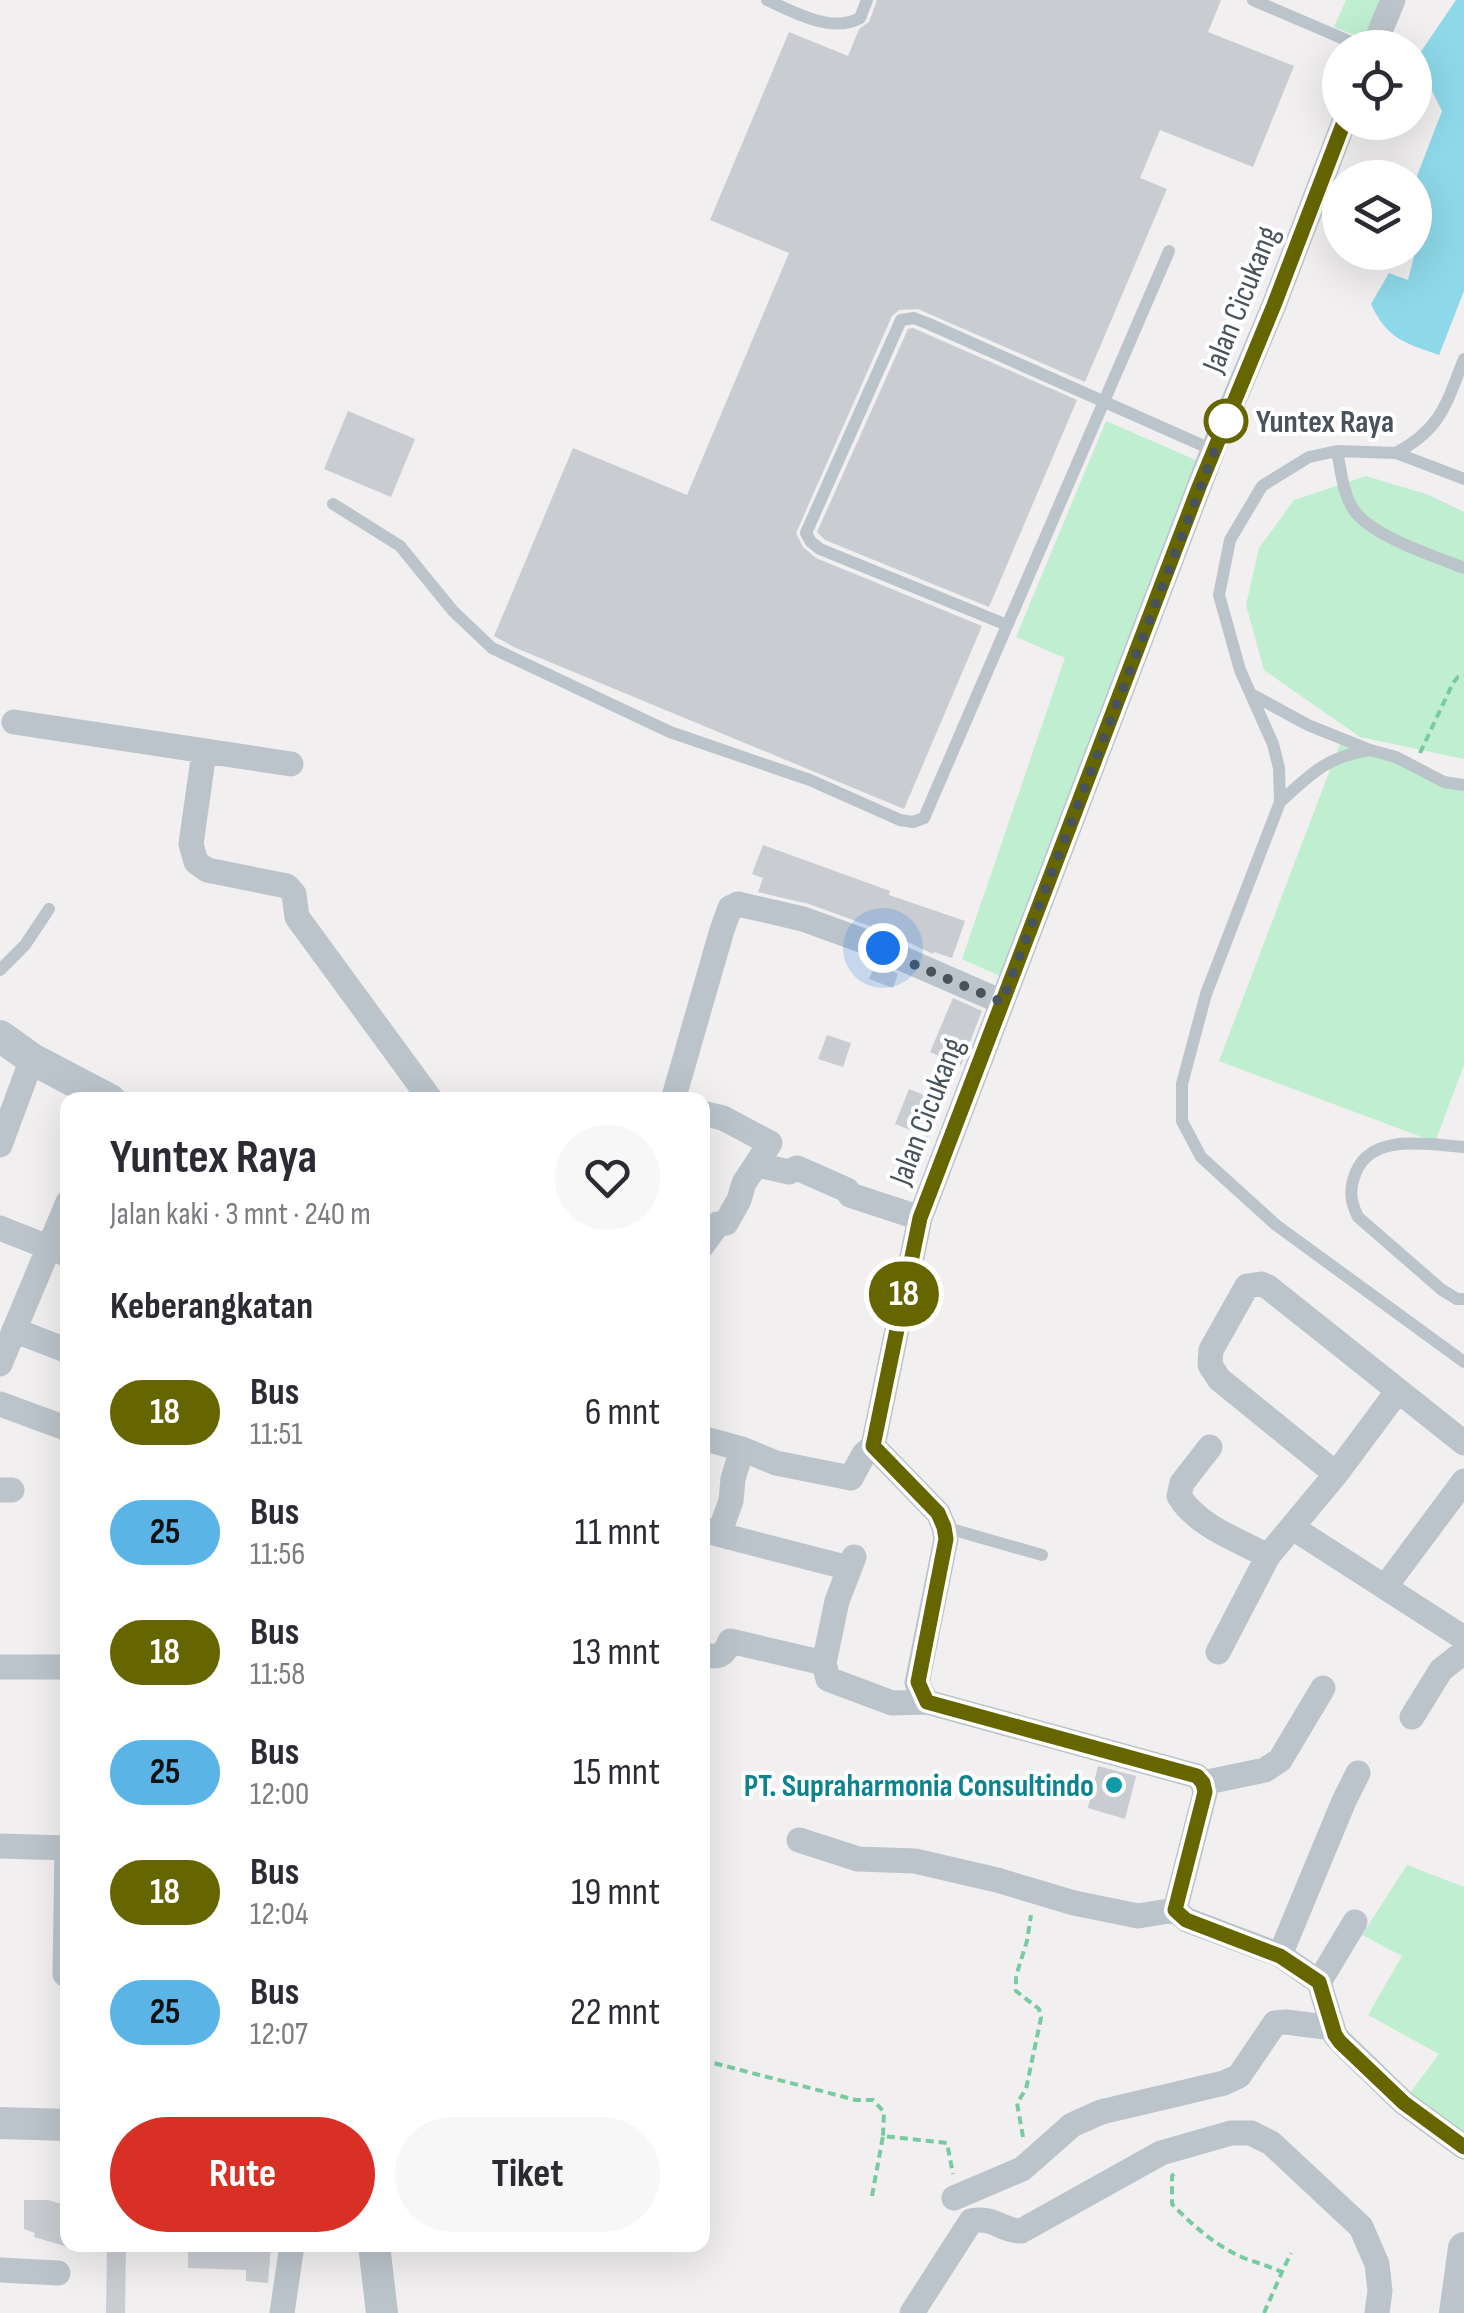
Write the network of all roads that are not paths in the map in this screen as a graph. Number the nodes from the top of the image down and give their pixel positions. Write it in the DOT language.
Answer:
graph roads {
  1 [pos="767,0"];
  2 [pos="867,0"];
  3 [pos="1254,0"];
  4 [pos="1393,0"];
  5 [pos="1323,30"];
  6 [pos="1380,30"];
  7 [pos="1337,140"];
  8 [pos="1169,251"];
  9 [pos="1464,358"];
  10 [pos="1105,402"];
  11 [pos="1214,450"];
  12 [pos="1337,451"];
  13 [pos="1396,453"];
  14 [pos="1464,479"];
  15 [pos="334,504"];
  16 [pos="1464,568"];
  17 [pos="1007,624"];
  18 [pos="1250,694"];
  19 [pos="14,722"];
  20 [pos="1370,750"];
  21 [pos="204,752"];
  22 [pos="291,764"];
  23 [pos="1444,782"];
  24 [pos="1464,785"];
  25 [pos="1464,795"];
  26 [pos="1280,802"];
  27 [pos="49,910"];
  28 [pos="0,970"];
  29 [pos="1002,1002"];
  30 [pos="0,1036"];
  31 [pos="32,1059"];
  32 [pos="95,1092"];
  33 [pos="426,1092"];
  34 [pos="675,1092"];
  35 [pos="710,1115"];
  36 [pos="0,1145"];
  37 [pos="1464,1147"];
  38 [pos="758,1165"];
  39 [pos="920,1218"];
  40 [pos="0,1228"];
  41 [pos="710,1235"];
  42 [pos="58,1251"];
  43 [pos="1464,1299"];
  44 [pos="14,1330"];
  45 [pos="60,1348"];
  46 [pos="1464,1362"];
  47 [pos="0,1364"];
  48 [pos="1397,1392"];
  49 [pos="0,1404"];
  50 [pos="60,1426"];
  51 [pos="710,1440"];
  52 [pos="1464,1443"];
  53 [pos="873,1446"];
  54 [pos="1210,1447"];
  55 [pos="742,1449"];
  56 [pos="1336,1474"];
  57 [pos="1464,1481"];
  58 [pos="944,1527"];
  59 [pos="1293,1528"];
  60 [pos="710,1531"];
  61 [pos="1042,1555"];
  62 [pos="1268,1556"];
  63 [pos="1385,1587"];
  64 [pos="1218,1652"];
  65 [pos="1462,1654"];
  66 [pos="710,1656"];
  67 [pos="824,1663"];
  68 [pos="0,1666"];
  69 [pos="60,1668"];
  70 [pos="1323,1688"];
  71 [pos="927,1702"];
  72 [pos="1412,1716"];
  73 [pos="1358,1773"];
  74 [pos="1203,1783"];
  75 [pos="800,1840"];
  76 [pos="0,1846"];
  77 [pos="60,1848"];
  78 [pos="1175,1910"];
  79 [pos="1355,1922"];
  80 [pos="1280,1956"];
  81 [pos="1319,1982"];
  82 [pos="1332,2028"];
  83 [pos="0,2124"];
  84 [pos="60,2125"];
  85 [pos="1464,2146"];
  86 [pos="954,2198"];
  87 [pos="1464,2248"];
  88 [pos="291,2252"];
  89 [pos="375,2252"];
  90 [pos="0,2270"];
  91 [pos="58,2272"];
  92 [pos="282,2313"];
  93 [pos="382,2313"];
  94 [pos="912,2313"];
  95 [pos="1377,2313"];
  96 [pos="1454,2313"];
  1 -- 2 [label="lane"];
  3 -- 5 [label="lane"];
  4 -- 6 [label="street"];
  7 -- 11 [label="street, Jalan Cicukang"];
  8 -- 10 [label="lane"];
  9 -- 13 [label="lane"];
  10 -- 11 [label="lane"];
  10 -- 17 [label="lane"];
  10 -- 17 [label="lane"];
  11 -- 29 [label="street, Jalan Cicukang"];
  12 -- 13 [label="lane"];
  12 -- 16 [label="lane"];
  12 -- 18 [label="lane"];
  13 -- 14 [label="lane"];
  15 -- 17 [label="lane"];
  18 -- 20 [label="lane"];
  18 -- 26 [label="lane"];
  19 -- 21 [label="street"];
  20 -- 23 [label="lane"];
  20 -- 26 [label="lane"];
  21 -- 22 [label="street"];
  21 -- 33 [label="street"];
  23 -- 24 [label="lane"];
  23 -- 25 [label="lane"];
  26 -- 46 [label="lane"];
  27 -- 28 [label="lane"];
  29 -- 34 [label="street"];
  29 -- 39 [label="street, Jalan Cicukang"];
  30 -- 31 [label="street"];
  31 -- 32 [label="street"];
  31 -- 36 [label="street"];
  35 -- 38 [label="street"];
  37 -- 43 [label="lane"];
  38 -- 39 [label="street"];
  38 -- 41 [label="street"];
  39 -- 53 [label="street, Jalan Cicukang"];
  40 -- 42 [label="street"];
  42 -- 44 [label="street"];
  44 -- 45 [label="street"];
  44 -- 47 [label="street"];
  48 -- 52 [label="street"];
  48 -- 56 [label="street"];
  48 -- 56 [label="street"];
  49 -- 50 [label="street"];
  51 -- 55 [label="street"];
  53 -- 55 [label="street"];
  53 -- 58 [label="street"];
  54 -- 62 [label="street"];
  55 -- 60 [label="street"];
  56 -- 59 [label="street"];
  57 -- 63 [label="street"];
  58 -- 61 [label="lane"];
  58 -- 71 [label="street"];
  59 -- 62 [label="street"];
  59 -- 63 [label="street"];
  60 -- 67 [label="street"];
  62 -- 64 [label="street"];
  63 -- 65 [label="street"];
  65 -- 72 [label="street"];
  66 -- 67 [label="street"];
  67 -- 71 [label="street"];
  68 -- 69 [label="street"];
  70 -- 74 [label="street"];
  71 -- 74 [label="street"];
  73 -- 80 [label="street"];
  74 -- 78 [label="street"];
  75 -- 78 [label="street"];
  76 -- 77 [label="street"];
  78 -- 80 [label="street"];
  79 -- 81 [label="street"];
  80 -- 81 [label="street"];
  81 -- 82 [label="street"];
  82 -- 85 [label="street"];
  82 -- 86 [label="street"];
  83 -- 84 [label="street"];
  87 -- 96 [label="street"];
  88 -- 92 [label="street"];
  89 -- 93 [label="street"];
  90 -- 91 [label="street"];
  94 -- 95 [label="street"];
}
